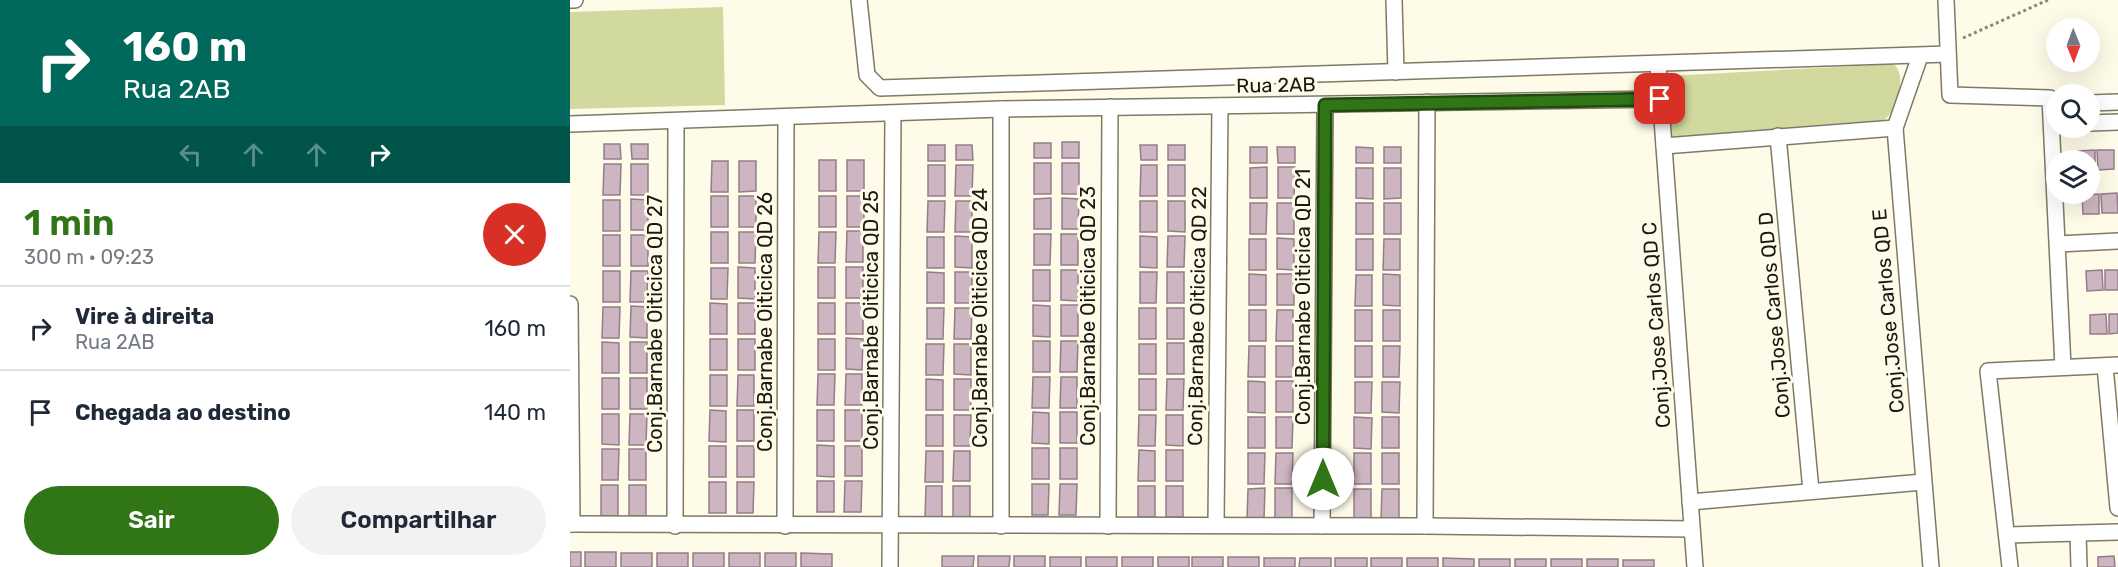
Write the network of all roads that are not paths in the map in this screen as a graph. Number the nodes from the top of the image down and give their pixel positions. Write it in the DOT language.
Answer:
graph roads {
  1 [pos="570,0"];
  2 [pos="575,0"];
  3 [pos="859,0"];
  4 [pos="1394,0"];
  5 [pos="1946,0"];
  6 [pos="1948,50"];
  7 [pos="1920,56"];
  8 [pos="1658,65"];
  9 [pos="1396,72"];
  10 [pos="2046,98"];
  11 [pos="1660,99"];
  12 [pos="1427,102"];
  13 [pos="2118,102"];
  14 [pos="2100,103"];
  15 [pos="1325,105"];
  16 [pos="1220,106"];
  17 [pos="1110,107"];
  18 [pos="1001,109"];
  19 [pos="893,114"];
  20 [pos="786,118"];
  21 [pos="676,122"];
  22 [pos="2118,122"];
  23 [pos="2100,123"];
  24 [pos="570,124"];
  25 [pos="1895,128"];
  26 [pos="1778,136"];
  27 [pos="2054,138"];
  28 [pos="1664,146"];
  29 [pos="2118,241"];
  30 [pos="2058,244"];
  31 [pos="570,304"];
  32 [pos="2111,365"];
  33 [pos="2063,367"];
  34 [pos="1923,482"];
  35 [pos="1811,491"];
  36 [pos="1690,502"];
  37 [pos="2118,508"];
  38 [pos="571,524"];
  39 [pos="675,525"];
  40 [pos="1215,525"];
  41 [pos="785,526"];
  42 [pos="1001,526"];
  43 [pos="1108,526"];
  44 [pos="1322,526"];
  45 [pos="1425,526"];
  46 [pos="891,527"];
  47 [pos="1692,529"];
  48 [pos="2118,532"];
  49 [pos="2078,533"];
  50 [pos="2008,535"];
  51 [pos="890,567"];
  52 [pos="1695,567"];
  53 [pos="1931,567"];
  54 [pos="2010,567"];
  55 [pos="2079,567"];
  1 -- 2 [label="street"];
  3 -- 9 [label="street"];
  4 -- 9 [label="street"];
  5 -- 6 [label="street"];
  6 -- 7 [label="street"];
  6 -- 10 [label="street"];
  7 -- 8 [label="street"];
  7 -- 25 [label="street, Conj.Jose Carlos QD E"];
  8 -- 9 [label="street"];
  8 -- 11 [label="street, Conj.Jose Carlos QD C"];
  11 -- 12 [label="street, Rua 2AB"];
  11 -- 28 [label="street, Conj.Jose Carlos QD C"];
  12 -- 15 [label="street, Rua 2AB"];
  12 -- 45 [label="street"];
  13 -- 14 [label="street"];
  15 -- 16 [label="street, Rua 2AB"];
  15 -- 44 [label="street, Conj.Barnabe Oiticica QD 21"];
  16 -- 17 [label="street, Rua 2AB"];
  16 -- 40 [label="street, Conj.Barnabe Oiticica QD 22"];
  17 -- 18 [label="street, Rua 2AB"];
  17 -- 43 [label="street, Conj.Barnabe Oiticica QD 23"];
  18 -- 19 [label="street, Rua 2AB"];
  18 -- 42 [label="street, Conj.Barnabe Oiticica QD 24"];
  19 -- 20 [label="street, Rua 2AB"];
  19 -- 46 [label="street, Conj.Barnabe Oiticica QD 25"];
  20 -- 21 [label="street, Rua 2AB"];
  20 -- 41 [label="street, Conj.Barnabe Oiticica QD 26"];
  21 -- 24 [label="street, Rua 2AB"];
  21 -- 39 [label="street, Conj.Barnabe Oiticica QD 27"];
  22 -- 23 [label="street"];
  25 -- 26 [label="street"];
  25 -- 34 [label="street, Conj.Jose Carlos QD E"];
  26 -- 28 [label="street"];
  26 -- 35 [label="street, Conj.Jose Carlos QD D"];
  27 -- 30 [label="street"];
  28 -- 36 [label="street, Conj.Jose Carlos QD C"];
  29 -- 30 [label="street"];
  30 -- 33 [label="street"];
  31 -- 38 [label="street"];
  32 -- 33 [label="street"];
  32 -- 37 [label="street"];
  33 -- 50 [label="street"];
  34 -- 35 [label="street"];
  34 -- 53 [label="street, Conj.Jose Carlos QD E"];
  35 -- 36 [label="street"];
  36 -- 47 [label="street, Conj.Jose Carlos QD C"];
  38 -- 39 [label="street"];
  39 -- 41 [label="street"];
  40 -- 43 [label="street"];
  40 -- 44 [label="street"];
  41 -- 46 [label="street"];
  42 -- 43 [label="street"];
  42 -- 46 [label="street"];
  44 -- 45 [label="street"];
  45 -- 47 [label="street"];
  46 -- 51 [label="street, Conj.Barnabe Oiticica QD 25"];
  47 -- 52 [label="street, Conj.Jose Carlos QD C"];
  48 -- 49 [label="street"];
  49 -- 50 [label="street"];
  49 -- 55 [label="street"];
  50 -- 54 [label="street"];
}
